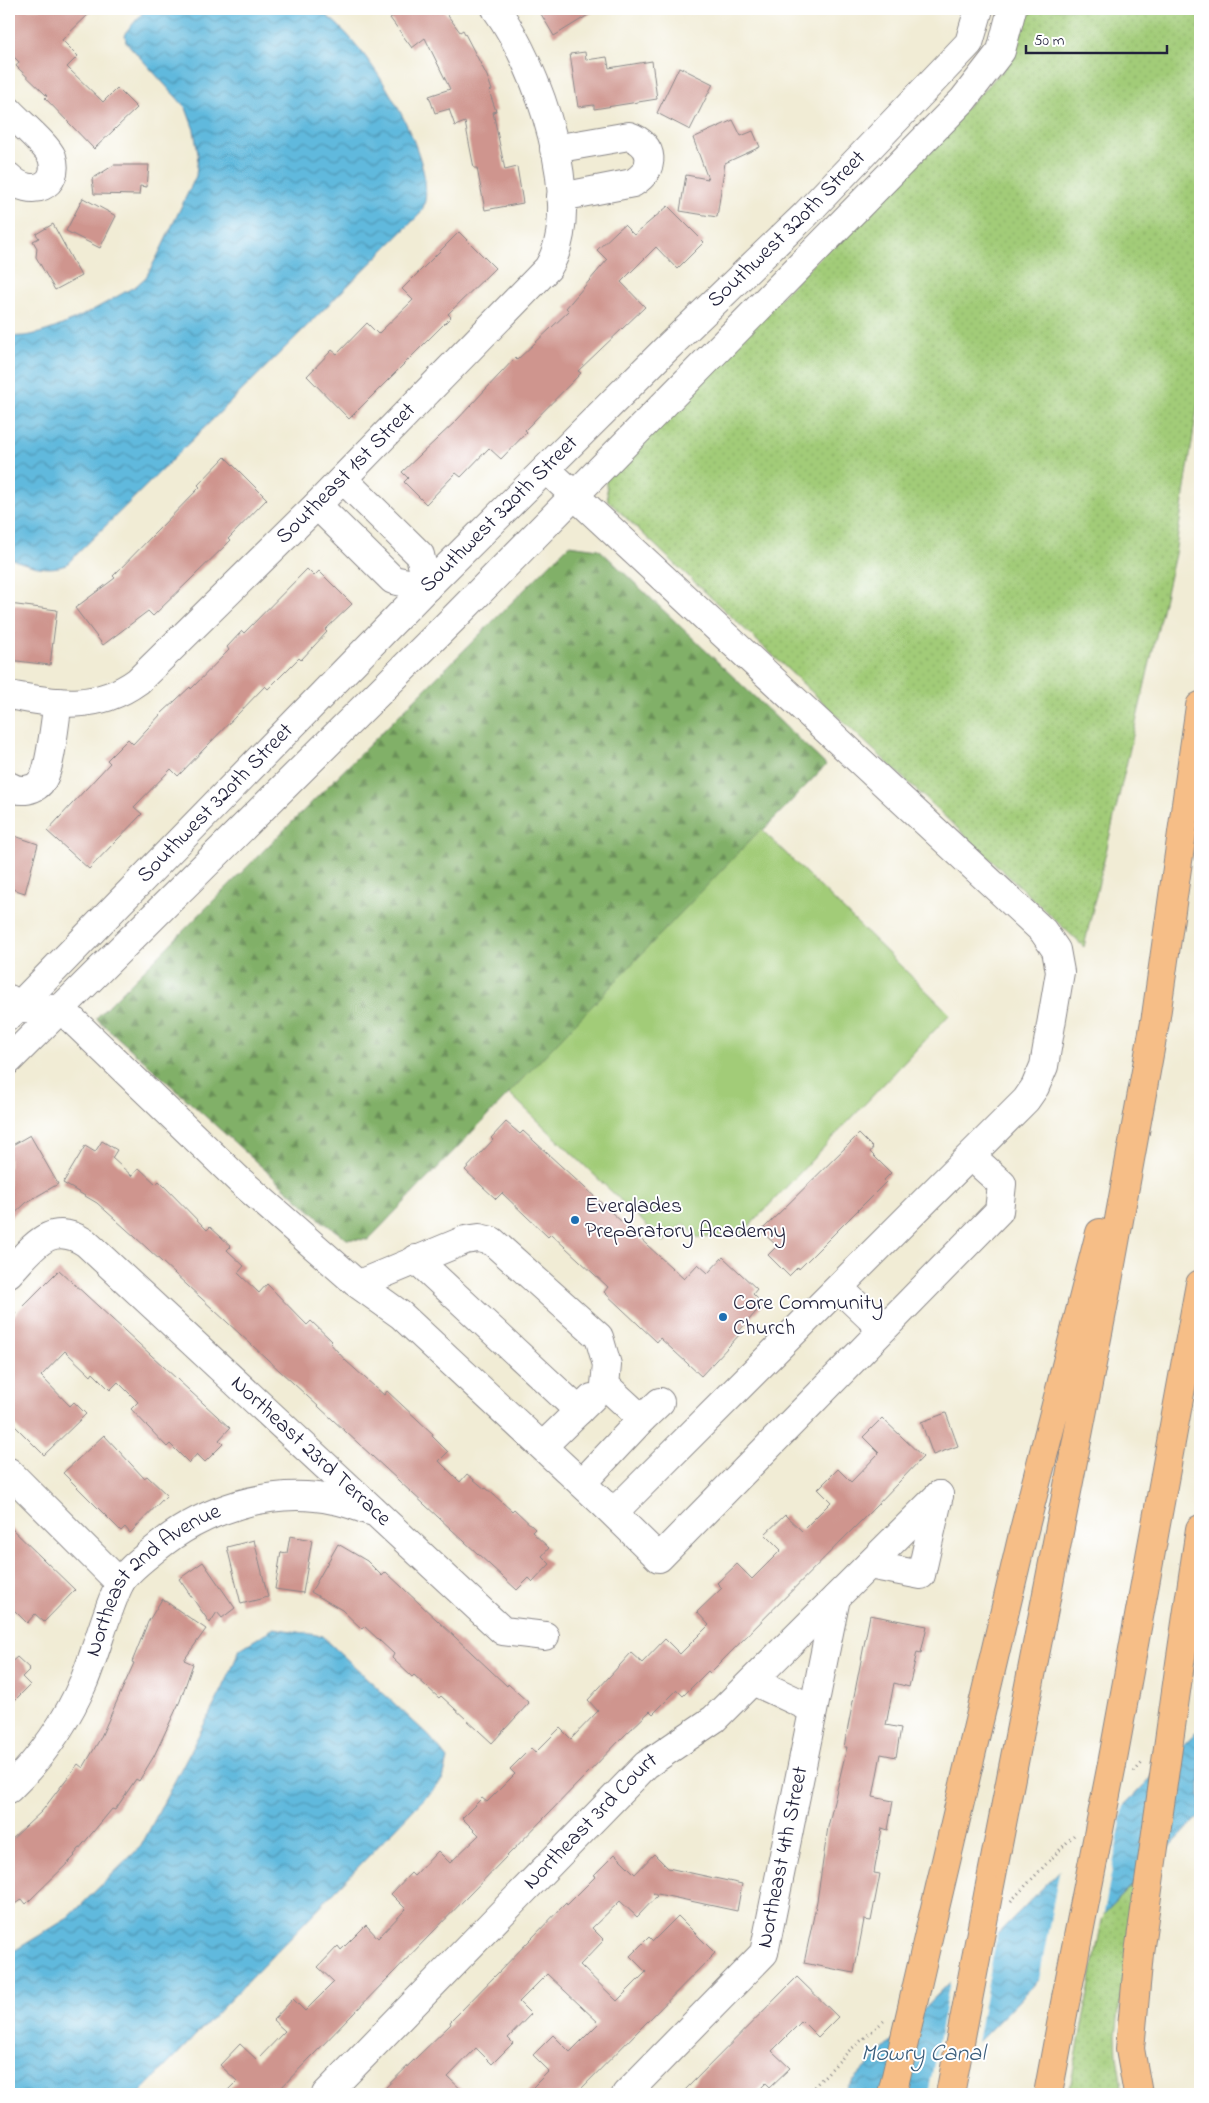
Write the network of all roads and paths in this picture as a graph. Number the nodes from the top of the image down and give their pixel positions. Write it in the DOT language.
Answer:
graph roads {
  1 [pos="496,9"];
  2 [pos="979,9"];
  3 [pos="1012,9"];
  4 [pos="9,112"];
  5 [pos="556,155"];
  6 [pos="9,177"];
  7 [pos="561,197"];
  8 [pos="546,469"];
  9 [pos="343,479"];
  10 [pos="572,494"];
  11 [pos="317,505"];
  12 [pos="386,522"];
  13 [pos="360,548"];
  14 [pos="427,588"];
  15 [pos="454,617"];
  16 [pos="9,696"];
  17 [pos="48,701"];
  18 [pos="1200,706"];
  19 [pos="9,786"];
  20 [pos="12,1008"];
  21 [pos="61,1008"];
  22 [pos="1156,1016"];
  23 [pos="9,1060"];
  24 [pos="971,1156"];
  25 [pos="416,1259"];
  26 [pos="9,1274"];
  27 [pos="359,1284"];
  28 [pos="1200,1284"];
  29 [pos="839,1288"];
  30 [pos="882,1329"];
  31 [pos="605,1385"];
  32 [pos="579,1411"];
  33 [pos="292,1434"];
  34 [pos="543,1446"];
  35 [pos="9,1472"];
  36 [pos="582,1483"];
  37 [pos="292,1496"];
  38 [pos="607,1507"];
  39 [pos="376,1512"];
  40 [pos="1200,1528"];
  41 [pos="868,1565"];
  42 [pos="120,1583"];
  43 [pos="836,1598"];
  44 [pos="544,1636"];
  45 [pos="753,1681"];
  46 [pos="813,1709"];
  47 [pos="11,1783"];
  48 [pos="326,2094"];
  49 [pos="626,2094"];
  50 [pos="892,2094"];
  51 [pos="950,2094"];
  52 [pos="1048,2094"];
  53 [pos="1138,2094"];
  1 -- 5 [label="street, Southeast 1st Street"];
  2 -- 8 [label="street, Southwest 320th Street"];
  3 -- 10 [label="street, Southwest 320th Street"];
  4 -- 6 [label="street"];
  5 -- 7 [label="street, Southeast 1st Street"];
  5 -- 7 [label="street"];
  7 -- 9 [label="street, Southeast 1st Street"];
  8 -- 10 [label="street"];
  8 -- 14 [label="street, Southwest 320th Street"];
  9 -- 11 [label="street, Southeast 1st Street"];
  9 -- 12 [label="street"];
  10 -- 15 [label="street, Southwest 320th Street"];
  10 -- 24 [label="street"];
  11 -- 13 [label="street"];
  11 -- 17 [label="street, Southeast 1st Street"];
  12 -- 13 [label="street"];
  12 -- 14 [label="street"];
  13 -- 14 [label="street"];
  14 -- 15 [label="street"];
  14 -- 20 [label="street, Southwest 320th Street"];
  15 -- 21 [label="street, Southwest 320th Street"];
  16 -- 17 [label="street, Southeast 1st Street"];
  17 -- 19 [label="street"];
  18 -- 22 [label="highway"];
  20 -- 21 [label="street"];
  21 -- 23 [label="street, Southwest 320th Street"];
  21 -- 27 [label="street"];
  22 -- 50 [label="highway, bridge"];
  22 -- 51 [label="highway, bridge"];
  24 -- 29 [label="street"];
  24 -- 30 [label="street"];
  25 -- 27 [label="street"];
  25 -- 31 [label="street"];
  25 -- 32 [label="street"];
  26 -- 33 [label="street, Northeast 23rd Terrace"];
  27 -- 34 [label="street"];
  28 -- 52 [label="highway, bridge"];
  29 -- 30 [label="street"];
  29 -- 38 [label="street"];
  30 -- 38 [label="street"];
  31 -- 32 [label="street"];
  31 -- 36 [label="street"];
  32 -- 34 [label="street"];
  33 -- 37 [label="street"];
  33 -- 39 [label="street, Northeast 23rd Terrace"];
  34 -- 36 [label="street"];
  35 -- 42 [label="street"];
  36 -- 38 [label="street"];
  37 -- 39 [label="street, Northeast 2nd Avenue"];
  37 -- 42 [label="street, Northeast 2nd Avenue"];
  39 -- 44 [label="street, Northeast 23rd Terrace"];
  40 -- 53 [label="highway, bridge"];
  41 -- 43 [label="street, Northeast 3rd Court"];
  42 -- 47 [label="street, Northeast 2nd Avenue"];
  43 -- 45 [label="street, Northeast 3rd Court"];
  43 -- 46 [label="street, Northeast 4th Street"];
  45 -- 46 [label="street"];
  45 -- 48 [label="street, Northeast 3rd Court"];
  46 -- 49 [label="street, Northeast 4th Street"];
}
